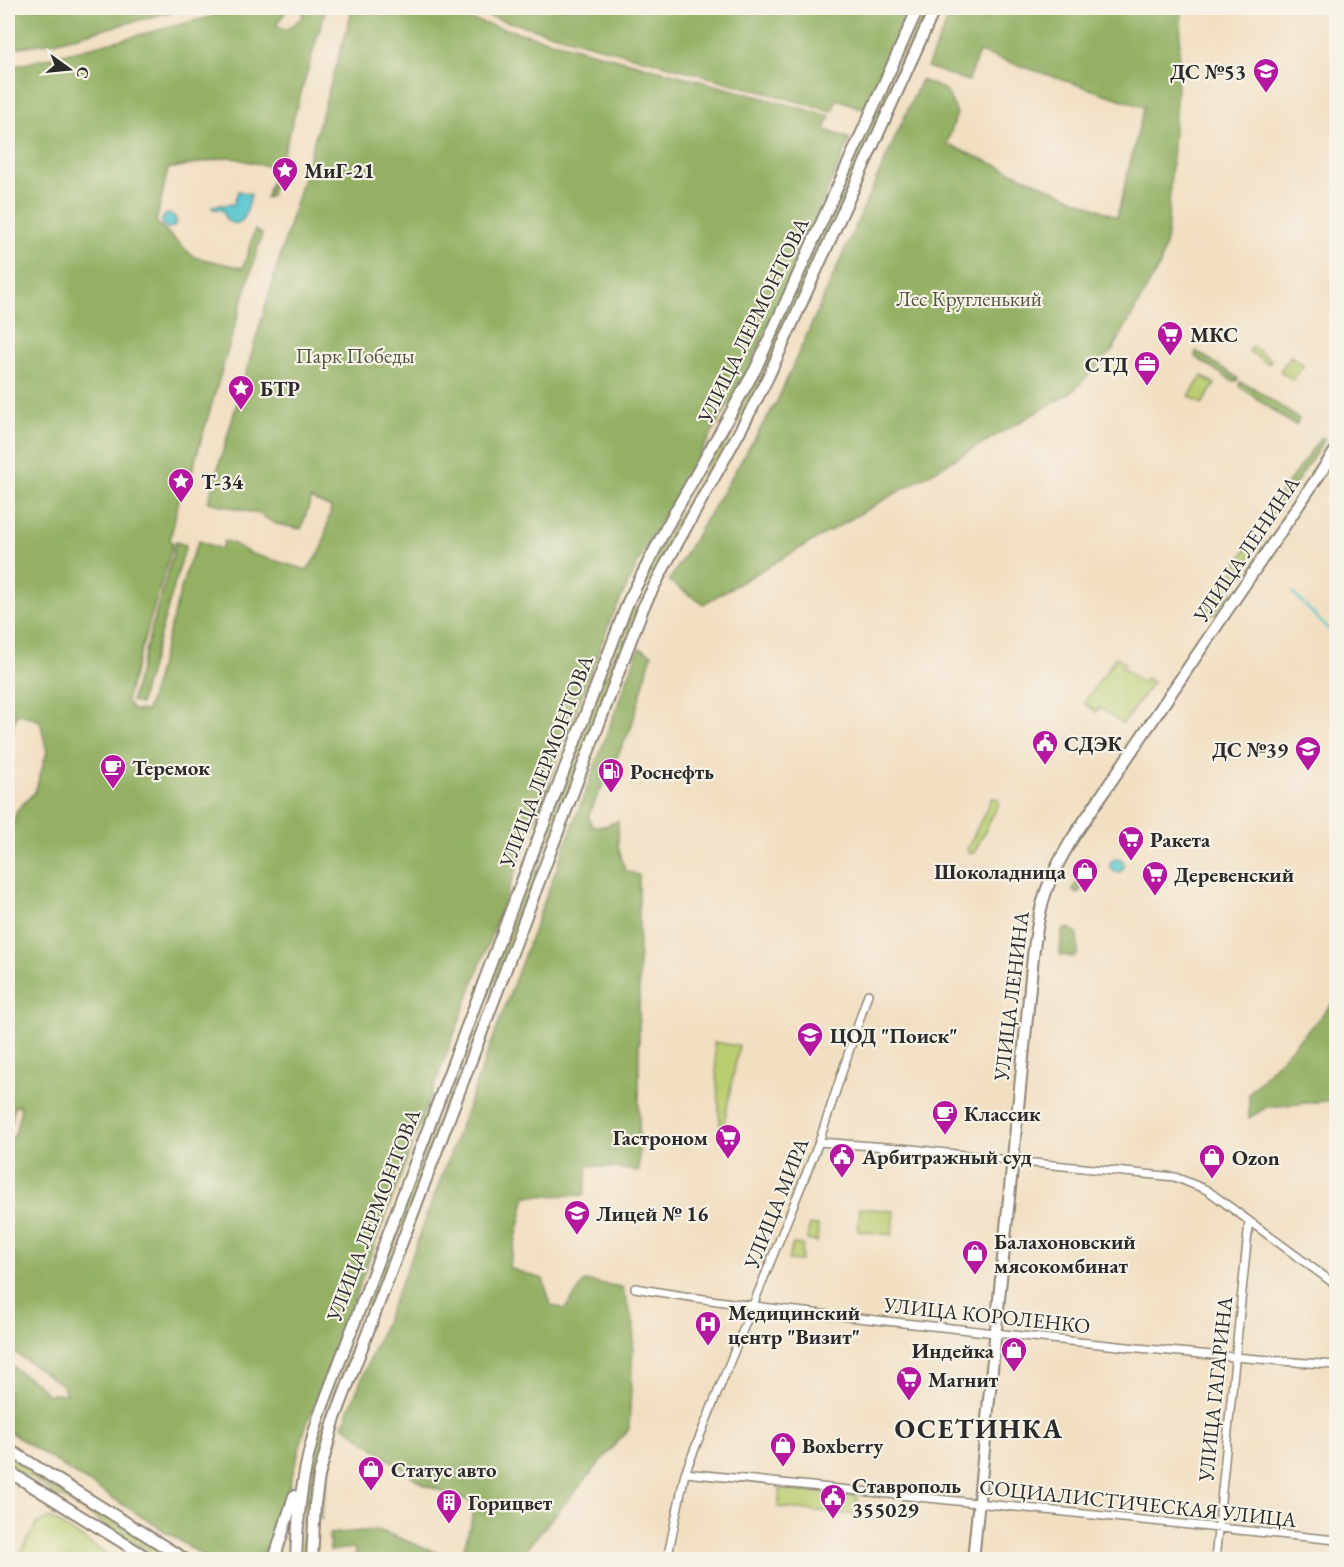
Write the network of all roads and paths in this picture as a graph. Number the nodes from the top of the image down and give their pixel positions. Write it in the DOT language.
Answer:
graph roads {
  1 [pos="918,8"];
  2 [pos="935,8"];
  3 [pos="756,368"];
  4 [pos="769,375"];
  5 [pos="1336,450"];
  6 [pos="868,994"];
  7 [pos="478,998"];
  8 [pos="495,1002"];
  9 [pos="819,1142"];
  10 [pos="1013,1161"];
  11 [pos="1249,1222"];
  12 [pos="1336,1285"];
  13 [pos="635,1288"];
  14 [pos="754,1305"];
  15 [pos="995,1333"];
  16 [pos="1234,1358"];
  17 [pos="1336,1365"];
  18 [pos="309,1447"];
  19 [pos="8,1449"];
  20 [pos="8,1471"];
  21 [pos="685,1473"];
  22 [pos="979,1503"];
  23 [pos="1218,1528"];
  24 [pos="313,1538"];
  25 [pos="1336,1540"];
  26 [pos="151,1560"];
  27 [pos="186,1560"];
  28 [pos="274,1560"];
  29 [pos="296,1560"];
  30 [pos="312,1560"];
  31 [pos="318,1560"];
  32 [pos="667,1560"];
  33 [pos="973,1560"];
  34 [pos="1215,1560"];
  1 -- 3 [label="main road, УЛИЦА ЛЕРМОНТОВА"];
  2 -- 4 [label="main road, УЛИЦА ЛЕРМОНТОВА"];
  3 -- 4 [label="main road"];
  3 -- 7 [label="main road, УЛИЦА ЛЕРМОНТОВА"];
  4 -- 8 [label="main road, УЛИЦА ЛЕРМОНТОВА"];
  5 -- 10 [label="main road, УЛИЦА ЛЕНИНА"];
  6 -- 9 [label="street, УЛИЦА МИРА"];
  7 -- 8 [label="main road"];
  7 -- 18 [label="main road, УЛИЦА ЛЕРМОНТОВА"];
  8 -- 24 [label="main road, УЛИЦА ЛЕРМОНТОВА"];
  9 -- 10 [label="street"];
  9 -- 14 [label="street, УЛИЦА МИРА"];
  10 -- 11 [label="street"];
  10 -- 15 [label="main road, УЛИЦА ЛЕНИНА"];
  11 -- 12 [label="street"];
  11 -- 16 [label="street, УЛИЦА ГАГАРИНА"];
  13 -- 14 [label="street, УЛИЦА КОРОЛЕНКО"];
  14 -- 15 [label="street, УЛИЦА КОРОЛЕНКО"];
  14 -- 21 [label="street, УЛИЦА МИРА"];
  15 -- 16 [label="street, УЛИЦА КОРОЛЕНКО"];
  15 -- 22 [label="main road, УЛИЦА ЛЕНИНА"];
  16 -- 17 [label="street, УЛИЦА КОРОЛЕНКО"];
  16 -- 23 [label="street, УЛИЦА ГАГАРИНА"];
  18 -- 28 [label="main road"];
  18 -- 29 [label="main road, УЛИЦА ЛЕРМОНТОВА"];
  19 -- 27 [label="main road"];
  20 -- 26 [label="main road"];
  21 -- 22 [label="street, СОЦИАЛИСТИЧЕСКАЯ УЛИЦА"];
  21 -- 32 [label="street, УЛИЦА МИРА"];
  22 -- 23 [label="street, СОЦИАЛИСТИЧЕСКАЯ УЛИЦА"];
  22 -- 33 [label="main road, УЛИЦА ЛЕНИНА"];
  23 -- 25 [label="street, СОЦИАЛИСТИЧЕСКАЯ УЛИЦА"];
  23 -- 34 [label="street, УЛИЦА ГАГАРИНА"];
  24 -- 30 [label="main road, УЛИЦА ЛЕРМОНТОВА"];
  24 -- 31 [label="main road, УЛИЦА ЛЕРМОНТОВА"];
}
